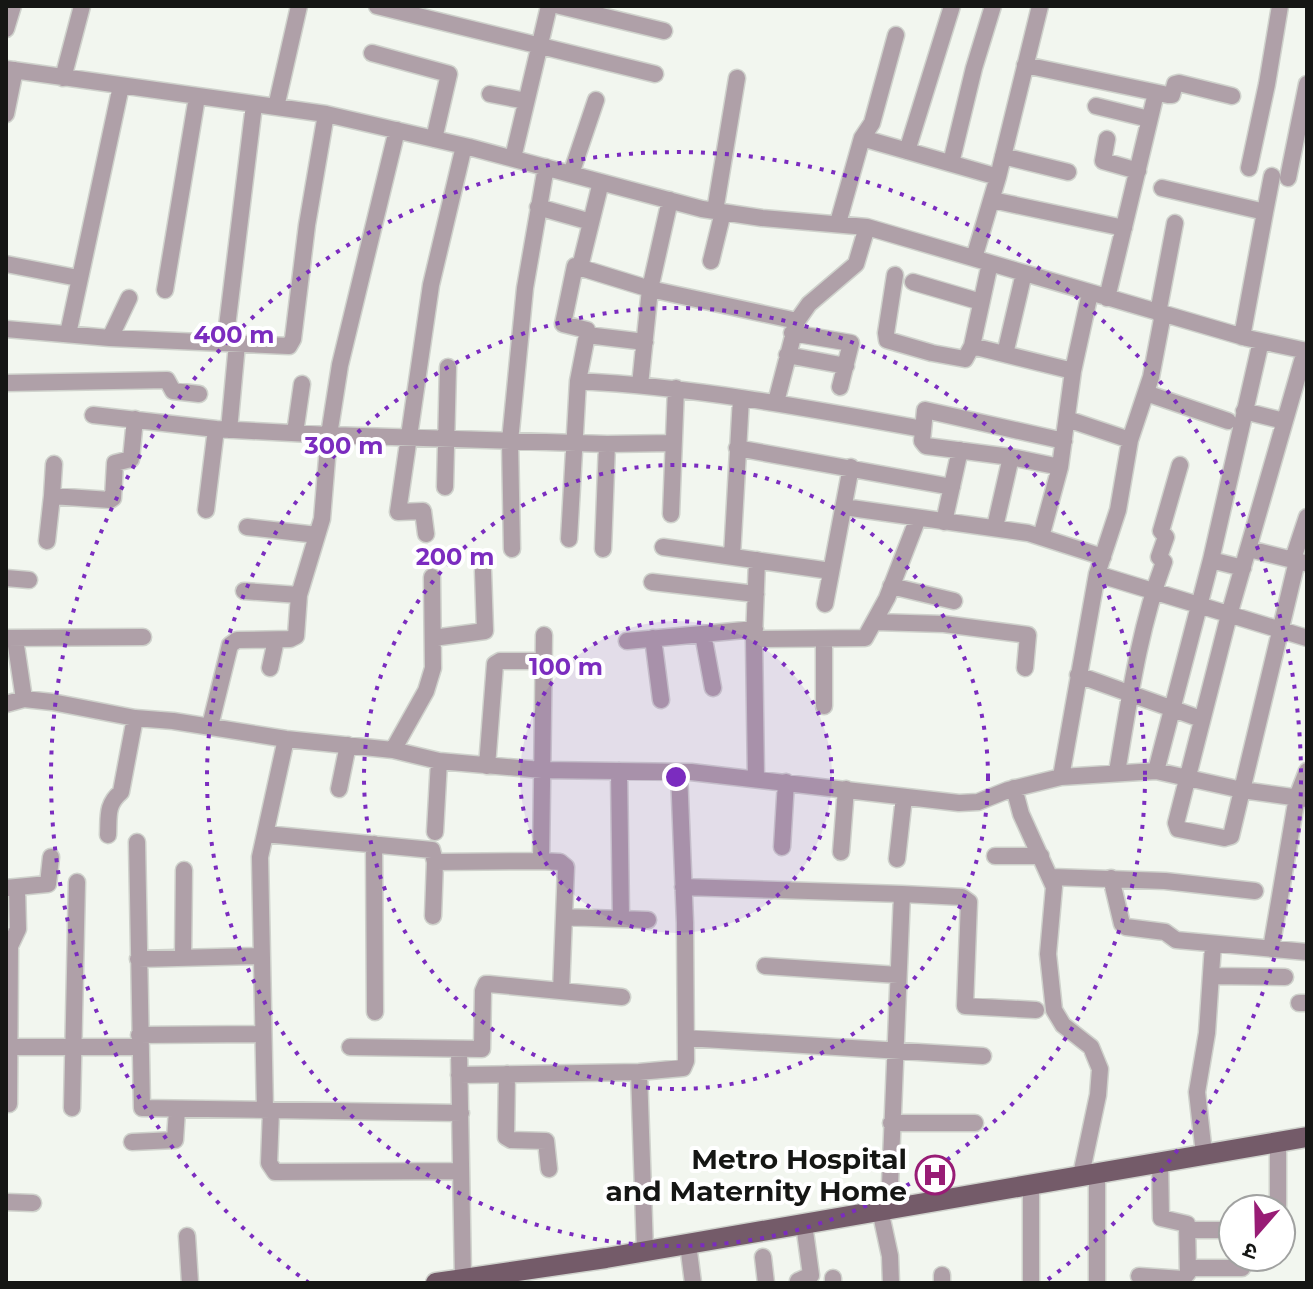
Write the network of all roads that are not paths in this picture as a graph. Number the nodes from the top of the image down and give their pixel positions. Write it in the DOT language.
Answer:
graph roads {
  1 [pos="13,6"];
  2 [pos="82,6"];
  3 [pos="299,6"];
  4 [pos="377,6"];
  5 [pos="549,6"];
  6 [pos="560,6"];
  7 [pos="952,6"];
  8 [pos="993,6"];
  9 [pos="1040,6"];
  10 [pos="1280,6"];
  11 [pos="6,29"];
  12 [pos="664,31"];
  13 [pos="896,35"];
  14 [pos="539,47"];
  15 [pos="372,53"];
  16 [pos="1025,65"];
  17 [pos="10,70"];
  18 [pos="655,74"];
  19 [pos="63,78"];
  20 [pos="737,78"];
  21 [pos="121,86"];
  22 [pos="1307,87"];
  23 [pos="1156,93"];
  24 [pos="490,94"];
  25 [pos="1232,96"];
  26 [pos="197,97"];
  27 [pos="596,100"];
  28 [pos="526,101"];
  29 [pos="254,105"];
  30 [pos="1096,106"];
  31 [pos="276,107"];
  32 [pos="6,114"];
  33 [pos="326,114"];
  34 [pos="1149,119"];
  35 [pos="397,130"];
  36 [pos="862,138"];
  37 [pos="434,139"];
  38 [pos="1107,139"];
  39 [pos="464,146"];
  40 [pos="907,151"];
  41 [pos="1003,156"];
  42 [pos="513,158"];
  43 [pos="951,163"];
  44 [pos="546,167"];
  45 [pos="1249,168"];
  46 [pos="1138,171"];
  47 [pos="1068,172"];
  48 [pos="571,174"];
  49 [pos="998,177"];
  50 [pos="601,182"];
  51 [pos="1162,188"];
  52 [pos="670,200"];
  53 [pos="992,200"];
  54 [pos="538,207"];
  55 [pos="719,211"];
  56 [pos="1265,212"];
  57 [pos="591,222"];
  58 [pos="838,223"];
  59 [pos="1175,223"];
  60 [pos="867,227"];
  61 [pos="1124,228"];
  62 [pos="982,260"];
  63 [pos="711,261"];
  64 [pos="6,264"];
  65 [pos="580,267"];
  66 [pos="1024,273"];
  67 [pos="895,275"];
  68 [pos="78,278"];
  69 [pos="913,282"];
  70 [pos="650,289"];
  71 [pos="165,290"];
  72 [pos="1090,293"];
  73 [pos="129,298"];
  74 [pos="1107,298"];
  75 [pos="981,302"];
  76 [pos="1160,314"];
  77 [pos="795,327"];
  78 [pos="6,329"];
  79 [pos="68,334"];
  80 [pos="587,335"];
  81 [pos="1242,337"];
  82 [pos="110,338"];
  83 [pos="1261,341"];
  84 [pos="645,342"];
  85 [pos="231,344"];
  86 [pos="972,346"];
  87 [pos="1306,351"];
  88 [pos="1005,354"];
  89 [pos="787,355"];
  90 [pos="846,366"];
  91 [pos="448,367"];
  92 [pos="1073,371"];
  93 [pos="578,381"];
  94 [pos="6,383"];
  95 [pos="302,384"];
  96 [pos="640,385"];
  97 [pos="840,387"];
  98 [pos="676,388"];
  99 [pos="1146,393"];
  100 [pos="199,394"];
  101 [pos="741,398"];
  102 [pos="776,402"];
  103 [pos="1244,411"];
  104 [pos="93,415"];
  105 [pos="135,419"];
  106 [pos="1067,419"];
  107 [pos="1228,421"];
  108 [pos="1284,421"];
  109 [pos="923,429"];
  110 [pos="223,430"];
  111 [pos="295,433"];
  112 [pos="329,435"];
  113 [pos="407,437"];
  114 [pos="445,439"];
  115 [pos="1130,440"];
  116 [pos="510,441"];
  117 [pos="1064,441"];
  118 [pos="573,443"];
  119 [pos="673,443"];
  120 [pos="607,444"];
  121 [pos="737,448"];
  122 [pos="960,450"];
  123 [pos="1011,457"];
  124 [pos="54,464"];
  125 [pos="1180,465"];
  126 [pos="851,467"];
  127 [pos="1060,467"];
  128 [pos="445,487"];
  129 [pos="952,487"];
  130 [pos="52,496"];
  131 [pos="844,507"];
  132 [pos="206,510"];
  133 [pos="671,514"];
  134 [pos="1307,517"];
  135 [pos="918,518"];
  136 [pos="944,522"];
  137 [pos="247,527"];
  138 [pos="995,527"];
  139 [pos="426,534"];
  140 [pos="317,535"];
  141 [pos="1041,537"];
  142 [pos="569,539"];
  143 [pos="47,541"];
  144 [pos="663,547"];
  145 [pos="512,549"];
  146 [pos="603,549"];
  147 [pos="1249,549"];
  148 [pos="732,556"];
  149 [pos="1103,557"];
  150 [pos="757,560"];
  151 [pos="1211,560"];
  152 [pos="1299,561"];
  153 [pos="1243,568"];
  154 [pos="483,571"];
  155 [pos="831,571"];
  156 [pos="1097,574"];
  157 [pos="432,577"];
  158 [pos="6,578"];
  159 [pos="29,580"];
  160 [pos="652,582"];
  161 [pos="891,586"];
  162 [pos="1154,590"];
  163 [pos="244,591"];
  164 [pos="756,594"];
  165 [pos="299,595"];
  166 [pos="954,601"];
  167 [pos="825,604"];
  168 [pos="1199,606"];
  169 [pos="1229,615"];
  170 [pos="875,622"];
  171 [pos="1279,629"];
  172 [pos="703,634"];
  173 [pos="754,634"];
  174 [pos="544,635"];
  175 [pos="143,637"];
  176 [pos="433,638"];
  177 [pos="653,638"];
  178 [pos="1307,638"];
  179 [pos="11,639"];
  180 [pos="824,639"];
  181 [pos="276,640"];
  182 [pos="627,641"];
  183 [pos="544,661"];
  184 [pos="270,668"];
  185 [pos="1025,668"];
  186 [pos="1078,675"];
  187 [pos="713,688"];
  188 [pos="1130,693"];
  189 [pos="24,699"];
  190 [pos="661,700"];
  191 [pos="6,704"];
  192 [pos="824,706"];
  193 [pos="1174,708"];
  194 [pos="135,718"];
  195 [pos="1201,719"];
  196 [pos="210,726"];
  197 [pos="286,739"];
  198 [pos="348,745"];
  199 [pos="393,750"];
  200 [pos="439,761"];
  201 [pos="487,766"];
  202 [pos="542,770"];
  203 [pos="619,771"];
  204 [pos="1156,771"];
  205 [pos="1307,771"];
  206 [pos="679,772"];
  207 [pos="1117,772"];
  208 [pos="1061,777"];
  209 [pos="1186,777"];
  210 [pos="756,779"];
  211 [pos="786,782"];
  212 [pos="1014,788"];
  213 [pos="339,789"];
  214 [pos="846,789"];
  215 [pos="1242,790"];
  216 [pos="904,797"];
  217 [pos="1302,798"];
  218 [pos="435,832"];
  219 [pos="265,834"];
  220 [pos="108,835"];
  221 [pos="137,842"];
  222 [pos="374,844"];
  223 [pos="782,847"];
  224 [pos="841,852"];
  225 [pos="995,856"];
  226 [pos="1041,856"];
  227 [pos="51,857"];
  228 [pos="897,859"];
  229 [pos="541,861"];
  230 [pos="435,862"];
  231 [pos="184,870"];
  232 [pos="1052,877"];
  233 [pos="1111,878"];
  234 [pos="77,882"];
  235 [pos="683,887"];
  236 [pos="11,888"];
  237 [pos="1255,891"];
  238 [pos="902,894"];
  239 [pos="433,916"];
  240 [pos="564,917"];
  241 [pos="621,919"];
  242 [pos="648,920"];
  243 [pos="1213,945"];
  244 [pos="1271,949"];
  245 [pos="1307,952"];
  246 [pos="261,956"];
  247 [pos="183,958"];
  248 [pos="138,959"];
  249 [pos="765,966"];
  250 [pos="898,975"];
  251 [pos="1211,976"];
  252 [pos="1285,977"];
  253 [pos="561,991"];
  254 [pos="622,997"];
  255 [pos="1036,1010"];
  256 [pos="375,1012"];
  257 [pos="263,1034"];
  258 [pos="686,1038"];
  259 [pos="139,1041"];
  260 [pos="72,1046"];
  261 [pos="8,1047"];
  262 [pos="350,1047"];
  263 [pos="459,1050"];
  264 [pos="895,1050"];
  265 [pos="983,1056"];
  266 [pos="639,1072"];
  267 [pos="507,1074"];
  268 [pos="459,1075"];
  269 [pos="9,1104"];
  270 [pos="72,1108"];
  271 [pos="177,1110"];
  272 [pos="268,1111"];
  273 [pos="461,1113"];
  274 [pos="891,1123"];
  275 [pos="975,1123"];
  276 [pos="1307,1137"];
  277 [pos="1278,1141"];
  278 [pos="132,1142"];
  279 [pos="1204,1154"];
  280 [pos="1160,1162"];
  281 [pos="549,1169"];
  282 [pos="460,1171"];
  283 [pos="1089,1174"];
  284 [pos="1031,1184"];
  285 [pos="1278,1193"];
  286 [pos="6,1202"];
  287 [pos="33,1203"];
  288 [pos="884,1210"];
  289 [pos="804,1224"];
  290 [pos="1188,1230"];
  291 [pos="1217,1230"];
  292 [pos="187,1236"];
  293 [pos="688,1244"];
  294 [pos="645,1251"];
  295 [pos="763,1257"];
  296 [pos="1188,1268"];
  297 [pos="1217,1268"];
  298 [pos="1139,1276"];
  299 [pos="473,1280"];
  300 [pos="794,1282"];
  301 [pos="190,1283"];
  302 [pos="436,1283"];
  303 [pos="693,1283"];
  304 [pos="766,1283"];
  305 [pos="891,1283"];
  306 [pos="1031,1283"];
  307 [pos="1097,1283"];
  1 -- 11 [label="street"];
  2 -- 19 [label="street"];
  3 -- 31 [label="street"];
  4 -- 14 [label="street"];
  5 -- 14 [label="street"];
  6 -- 12 [label="street"];
  7 -- 40 [label="street"];
  8 -- 43 [label="street"];
  9 -- 16 [label="street"];
  10 -- 45 [label="street"];
  13 -- 36 [label="street"];
  14 -- 18 [label="street"];
  14 -- 28 [label="street"];
  15 -- 37 [label="street"];
  16 -- 23 [label="street"];
  16 -- 41 [label="street"];
  17 -- 19 [label="street"];
  17 -- 32 [label="street"];
  19 -- 21 [label="street"];
  20 -- 55 [label="street"];
  21 -- 26 [label="street"];
  21 -- 68 [label="street"];
  22 -- 56 [label="street"];
  23 -- 25 [label="street"];
  23 -- 34 [label="street"];
  24 -- 28 [label="street"];
  26 -- 29 [label="street"];
  26 -- 71 [label="street"];
  27 -- 48 [label="street"];
  28 -- 42 [label="street"];
  29 -- 31 [label="street"];
  29 -- 85 [label="street"];
  30 -- 34 [label="street"];
  31 -- 33 [label="street"];
  33 -- 35 [label="street"];
  33 -- 85 [label="street"];
  34 -- 46 [label="street"];
  35 -- 37 [label="street"];
  35 -- 112 [label="street"];
  36 -- 40 [label="street"];
  36 -- 58 [label="street"];
  37 -- 39 [label="street"];
  38 -- 46 [label="street"];
  39 -- 42 [label="street"];
  39 -- 113 [label="street"];
  40 -- 43 [label="street"];
  41 -- 47 [label="street"];
  41 -- 49 [label="street"];
  42 -- 44 [label="street"];
  43 -- 49 [label="street"];
  44 -- 48 [label="street"];
  44 -- 54 [label="street"];
  46 -- 61 [label="street"];
  48 -- 50 [label="street"];
  49 -- 53 [label="street"];
  50 -- 52 [label="street"];
  50 -- 57 [label="street"];
  51 -- 56 [label="street"];
  52 -- 55 [label="street"];
  52 -- 70 [label="street"];
  53 -- 61 [label="street"];
  53 -- 62 [label="street"];
  54 -- 57 [label="street"];
  54 -- 116 [label="street"];
  55 -- 58 [label="street"];
  55 -- 63 [label="street"];
  56 -- 81 [label="street"];
  57 -- 65 [label="street"];
  58 -- 60 [label="street"];
  59 -- 76 [label="street"];
  60 -- 62 [label="street"];
  60 -- 77 [label="street"];
  61 -- 74 [label="street"];
  62 -- 66 [label="street"];
  62 -- 75 [label="street"];
  64 -- 68 [label="street"];
  65 -- 70 [label="street"];
  65 -- 80 [label="street"];
  66 -- 72 [label="street"];
  66 -- 88 [label="street"];
  67 -- 86 [label="street"];
  68 -- 79 [label="street"];
  69 -- 75 [label="street"];
  70 -- 77 [label="street"];
  70 -- 84 [label="street"];
  72 -- 74 [label="street"];
  72 -- 92 [label="street"];
  73 -- 82 [label="street"];
  74 -- 76 [label="street"];
  75 -- 86 [label="street"];
  76 -- 81 [label="street"];
  76 -- 99 [label="street"];
  77 -- 89 [label="street"];
  77 -- 90 [label="street"];
  78 -- 79 [label="street"];
  79 -- 82 [label="street"];
  80 -- 84 [label="street"];
  80 -- 93 [label="street"];
  81 -- 83 [label="street"];
  82 -- 85 [label="street"];
  83 -- 87 [label="street"];
  83 -- 103 [label="street"];
  84 -- 96 [label="street"];
  85 -- 110 [label="street"];
  86 -- 88 [label="street"];
  87 -- 108 [label="street"];
  88 -- 92 [label="street"];
  89 -- 90 [label="street"];
  89 -- 102 [label="street"];
  90 -- 97 [label="street"];
  91 -- 114 [label="street"];
  92 -- 106 [label="street"];
  93 -- 96 [label="street"];
  93 -- 118 [label="street"];
  94 -- 100 [label="street"];
  95 -- 111 [label="street"];
  96 -- 98 [label="street"];
  98 -- 101 [label="street"];
  98 -- 119 [label="street"];
  99 -- 107 [label="street"];
  99 -- 115 [label="street"];
  101 -- 102 [label="street"];
  101 -- 121 [label="street"];
  102 -- 109 [label="street"];
  103 -- 108 [label="street"];
  103 -- 151 [label="street"];
  104 -- 105 [label="street"];
  105 -- 110 [label="street"];
  105 -- 130 [label="street"];
  106 -- 115 [label="street"];
  106 -- 117 [label="street"];
  108 -- 147 [label="street"];
  109 -- 117 [label="street"];
  109 -- 122 [label="street"];
  110 -- 111 [label="street"];
  110 -- 132 [label="street"];
  111 -- 112 [label="street"];
  112 -- 113 [label="street"];
  112 -- 140 [label="street"];
  113 -- 114 [label="street"];
  113 -- 139 [label="street"];
  114 -- 116 [label="street"];
  114 -- 128 [label="street"];
  115 -- 149 [label="street"];
  116 -- 118 [label="street"];
  116 -- 145 [label="street"];
  117 -- 127 [label="street"];
  118 -- 120 [label="street"];
  118 -- 142 [label="street"];
  119 -- 120 [label="street"];
  119 -- 133 [label="street"];
  120 -- 146 [label="street"];
  121 -- 126 [label="street"];
  121 -- 148 [label="street"];
  122 -- 123 [label="street"];
  122 -- 129 [label="street"];
  123 -- 127 [label="street"];
  123 -- 138 [label="street"];
  124 -- 130 [label="street"];
  125 -- 162 [label="street"];
  126 -- 129 [label="street"];
  126 -- 131 [label="street"];
  127 -- 141 [label="street"];
  129 -- 136 [label="street"];
  130 -- 143 [label="street"];
  131 -- 135 [label="street"];
  131 -- 155 [label="street"];
  134 -- 152 [label="street"];
  135 -- 136 [label="street"];
  135 -- 161 [label="street"];
  136 -- 138 [label="street"];
  137 -- 140 [label="street"];
  138 -- 141 [label="street"];
  140 -- 165 [label="street"];
  141 -- 149 [label="street"];
  144 -- 148 [label="street"];
  147 -- 152 [label="street"];
  147 -- 153 [label="street"];
  148 -- 150 [label="street"];
  149 -- 156 [label="street"];
  150 -- 155 [label="street"];
  150 -- 164 [label="street"];
  151 -- 153 [label="street"];
  151 -- 168 [label="street"];
  152 -- 171 [label="street"];
  153 -- 169 [label="street"];
  154 -- 176 [label="street"];
  155 -- 167 [label="street"];
  156 -- 162 [label="street"];
  156 -- 186 [label="street"];
  157 -- 176 [label="street"];
  158 -- 159 [label="street"];
  160 -- 164 [label="street"];
  161 -- 166 [label="street"];
  161 -- 170 [label="street"];
  162 -- 168 [label="street"];
  162 -- 188 [label="street"];
  163 -- 165 [label="street"];
  164 -- 173 [label="street"];
  165 -- 181 [label="street"];
  168 -- 169 [label="street"];
  168 -- 193 [label="street"];
  169 -- 171 [label="street"];
  169 -- 195 [label="street"];
  170 -- 180 [label="street"];
  170 -- 185 [label="street"];
  171 -- 178 [label="street"];
  171 -- 215 [label="street"];
  172 -- 173 [label="street"];
  172 -- 177 [label="street"];
  172 -- 187 [label="street"];
  173 -- 180 [label="street"];
  173 -- 210 [label="street"];
  174 -- 183 [label="street"];
  175 -- 179 [label="street"];
  176 -- 199 [label="street"];
  177 -- 182 [label="street"];
  177 -- 190 [label="street"];
  179 -- 189 [label="street"];
  180 -- 192 [label="street"];
  181 -- 184 [label="street"];
  181 -- 196 [label="street"];
  183 -- 201 [label="street"];
  183 -- 202 [label="street"];
  186 -- 188 [label="street"];
  186 -- 208 [label="street"];
  188 -- 193 [label="street"];
  188 -- 207 [label="street"];
  189 -- 191 [label="street"];
  189 -- 194 [label="street"];
  193 -- 195 [label="street"];
  193 -- 204 [label="street"];
  194 -- 196 [label="street"];
  194 -- 220 [label="street"];
  195 -- 209 [label="street"];
  196 -- 197 [label="street"];
  197 -- 198 [label="street"];
  197 -- 219 [label="street"];
  198 -- 199 [label="street"];
  198 -- 213 [label="street"];
  199 -- 200 [label="street"];
  200 -- 201 [label="street"];
  200 -- 218 [label="street"];
  201 -- 202 [label="street"];
  202 -- 203 [label="street"];
  202 -- 229 [label="street"];
  203 -- 206 [label="street"];
  203 -- 241 [label="street"];
  204 -- 207 [label="street"];
  204 -- 209 [label="street"];
  205 -- 217 [label="street"];
  206 -- 210 [label="street"];
  206 -- 235 [label="street"];
  207 -- 208 [label="street"];
  208 -- 212 [label="street"];
  209 -- 215 [label="street"];
  209 -- 215 [label="street"];
  210 -- 211 [label="street"];
  211 -- 214 [label="street"];
  211 -- 223 [label="street"];
  212 -- 216 [label="street"];
  212 -- 226 [label="street"];
  214 -- 216 [label="street"];
  214 -- 224 [label="street"];
  215 -- 217 [label="street"];
  216 -- 228 [label="street"];
  217 -- 244 [label="street"];
  219 -- 222 [label="street"];
  219 -- 246 [label="street"];
  221 -- 248 [label="street"];
  222 -- 230 [label="street"];
  222 -- 256 [label="street"];
  225 -- 226 [label="street"];
  226 -- 232 [label="street"];
  227 -- 236 [label="street"];
  229 -- 230 [label="street"];
  229 -- 240 [label="street"];
  230 -- 239 [label="street"];
  231 -- 247 [label="street"];
  232 -- 233 [label="street"];
  232 -- 283 [label="street"];
  233 -- 237 [label="street"];
  233 -- 243 [label="street"];
  234 -- 260 [label="street"];
  235 -- 238 [label="street"];
  235 -- 258 [label="street"];
  236 -- 261 [label="street"];
  238 -- 250 [label="street"];
  238 -- 255 [label="street"];
  240 -- 241 [label="street"];
  240 -- 253 [label="street"];
  241 -- 242 [label="street"];
  243 -- 244 [label="street"];
  243 -- 251 [label="street"];
  244 -- 245 [label="street"];
  246 -- 247 [label="street"];
  246 -- 257 [label="street"];
  247 -- 248 [label="street"];
  248 -- 259 [label="street"];
  249 -- 250 [label="street"];
  250 -- 264 [label="street"];
  251 -- 252 [label="street"];
  251 -- 279 [label="street"];
  253 -- 254 [label="street"];
  253 -- 263 [label="street"];
  257 -- 259 [label="street"];
  257 -- 272 [label="street"];
  258 -- 264 [label="street"];
  258 -- 266 [label="street"];
  259 -- 260 [label="street"];
  259 -- 271 [label="street"];
  260 -- 261 [label="street"];
  260 -- 270 [label="street"];
  261 -- 269 [label="street"];
  262 -- 263 [label="street"];
  263 -- 268 [label="street"];
  264 -- 265 [label="street"];
  264 -- 274 [label="street"];
  266 -- 267 [label="street"];
  266 -- 294 [label="street"];
  267 -- 268 [label="street"];
  267 -- 281 [label="street"];
  268 -- 273 [label="street"];
  271 -- 272 [label="street"];
  271 -- 278 [label="street"];
  272 -- 273 [label="street"];
  272 -- 282 [label="street"];
  273 -- 282 [label="street"];
  274 -- 275 [label="street"];
  274 -- 288 [label="street"];
  276 -- 277 [label="main road"];
  277 -- 279 [label="main road"];
  277 -- 285 [label="street"];
  279 -- 280 [label="main road"];
  280 -- 283 [label="main road"];
  280 -- 290 [label="street"];
  282 -- 299 [label="street"];
  283 -- 284 [label="main road"];
  283 -- 307 [label="street"];
  284 -- 288 [label="main road"];
  284 -- 306 [label="street"];
  286 -- 287 [label="street"];
  288 -- 289 [label="main road"];
  288 -- 305 [label="street"];
  289 -- 293 [label="main road"];
  289 -- 300 [label="street"];
  290 -- 291 [label="street"];
  290 -- 296 [label="street"];
  292 -- 301 [label="street"];
  293 -- 294 [label="main road"];
  293 -- 303 [label="street"];
  294 -- 299 [label="main road"];
  295 -- 304 [label="street"];
  296 -- 297 [label="street"];
  296 -- 298 [label="street"];
  299 -- 302 [label="main road"];
}
